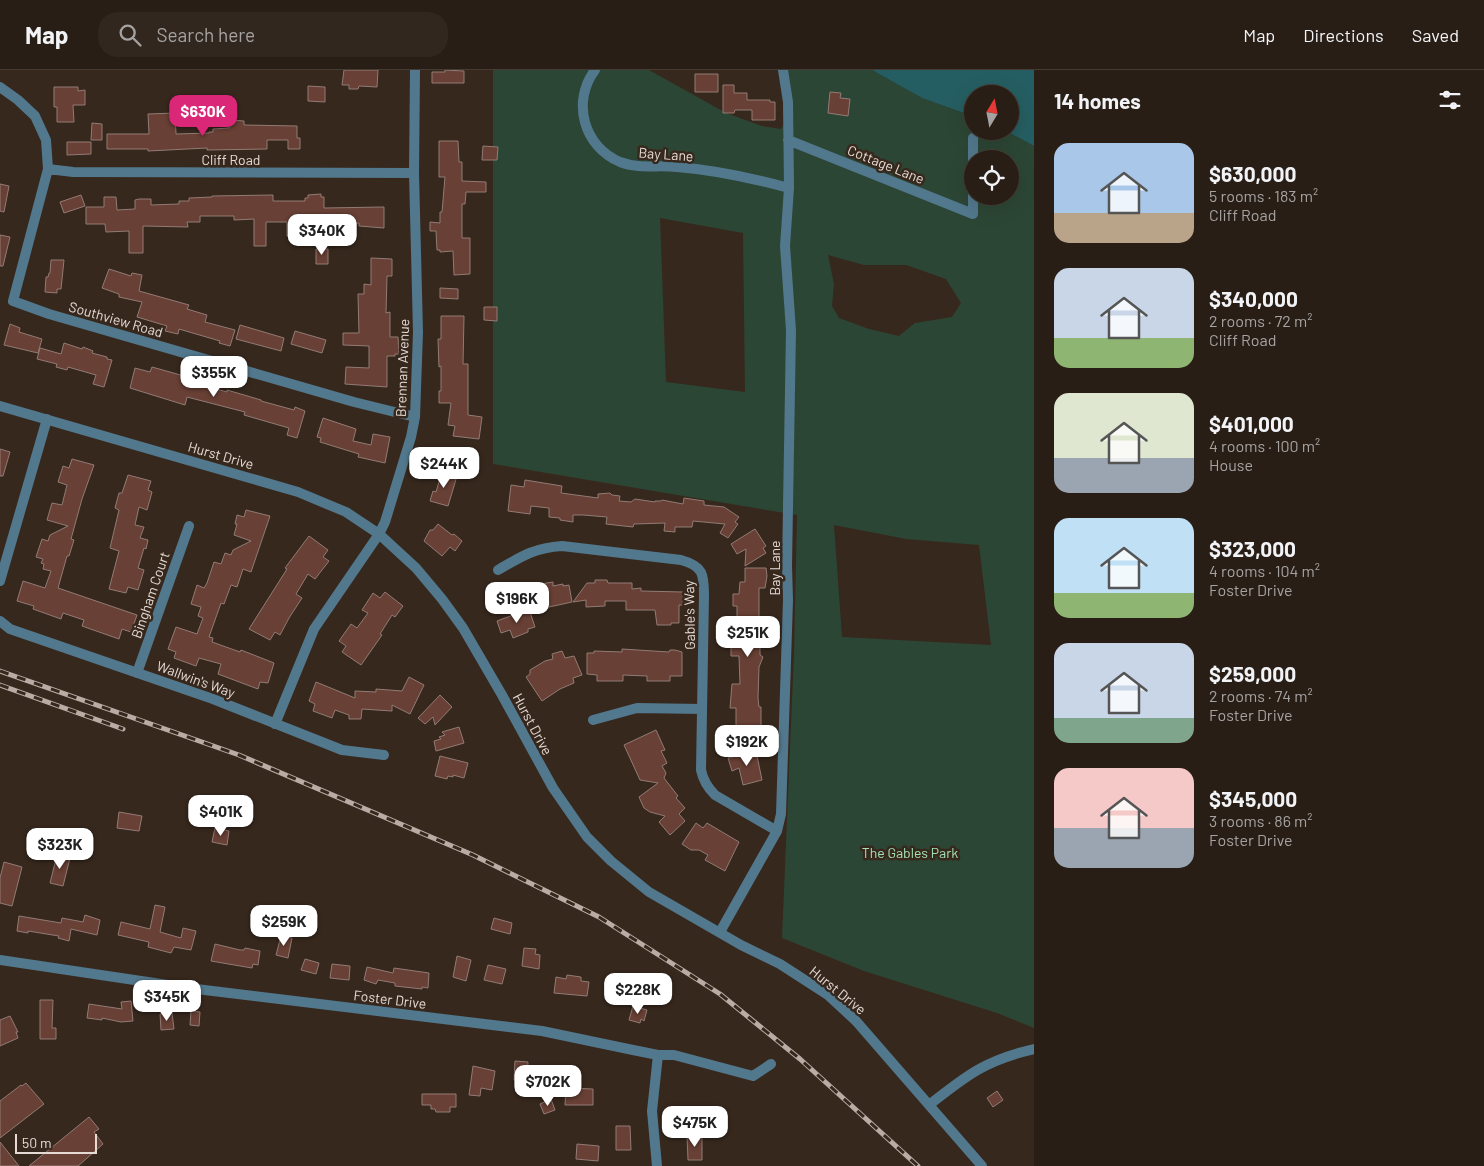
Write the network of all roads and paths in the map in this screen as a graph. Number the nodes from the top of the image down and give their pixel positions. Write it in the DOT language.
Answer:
graph roads {
  1 [pos="415,70"];
  2 [pos="595,70"];
  3 [pos="783,70"];
  4 [pos="0,87"];
  5 [pos="788,140"];
  6 [pos="48,169"];
  7 [pos="414,173"];
  8 [pos="789,188"];
  9 [pos="974,205"];
  10 [pos="0,406"];
  11 [pos="415,417"];
  12 [pos="47,419"];
  13 [pos="189,526"];
  14 [pos="379,534"];
  15 [pos="498,570"];
  16 [pos="0,581"];
  17 [pos="0,621"];
  18 [pos="137,673"];
  19 [pos="702,709"];
  20 [pos="593,720"];
  21 [pos="275,724"];
  22 [pos="384,755"];
  23 [pos="777,830"];
  24 [pos="720,932"];
  25 [pos="0,960"];
  26 [pos="1034,1049"];
  27 [pos="658,1055"];
  28 [pos="771,1064"];
  29 [pos="929,1104"];
  30 [pos="657,1166"];
  31 [pos="982,1166"];
  1 -- 7 [label="street, Brennan Avenue"];
  2 -- 8 [label="street, Bay Lane"];
  3 -- 5 [label="street, Bay Lane"];
  4 -- 6 [label="street"];
  5 -- 8 [label="street, Bay Lane"];
  5 -- 9 [label="street, Cottage Lane"];
  6 -- 7 [label="street, Cliff Road"];
  6 -- 11 [label="street, Southview Road"];
  7 -- 11 [label="street, Brennan Avenue"];
  8 -- 23 [label="street, Bay Lane"];
  10 -- 12 [label="street, Hurst Drive"];
  11 -- 14 [label="street, Brennan Avenue"];
  12 -- 14 [label="street, Hurst Drive"];
  12 -- 16 [label="street"];
  13 -- 18 [label="street, Bingham Court"];
  14 -- 21 [label="street, Brennan Avenue"];
  14 -- 24 [label="street, Hurst Drive"];
  15 -- 19 [label="street, Gable's Way"];
  17 -- 18 [label="street, Wallwin's Way"];
  18 -- 21 [label="street, Wallwin's Way"];
  19 -- 20 [label="street"];
  19 -- 23 [label="street, Gable's Way"];
  21 -- 22 [label="street, Wallwin's Way"];
  23 -- 24 [label="street, Bay Lane"];
  24 -- 29 [label="street, Hurst Drive"];
  25 -- 27 [label="street, Foster Drive"];
  26 -- 29 [label="street"];
  27 -- 28 [label="street, Foster Drive"];
  27 -- 30 [label="street"];
  29 -- 31 [label="street, Hurst Drive"];
}
